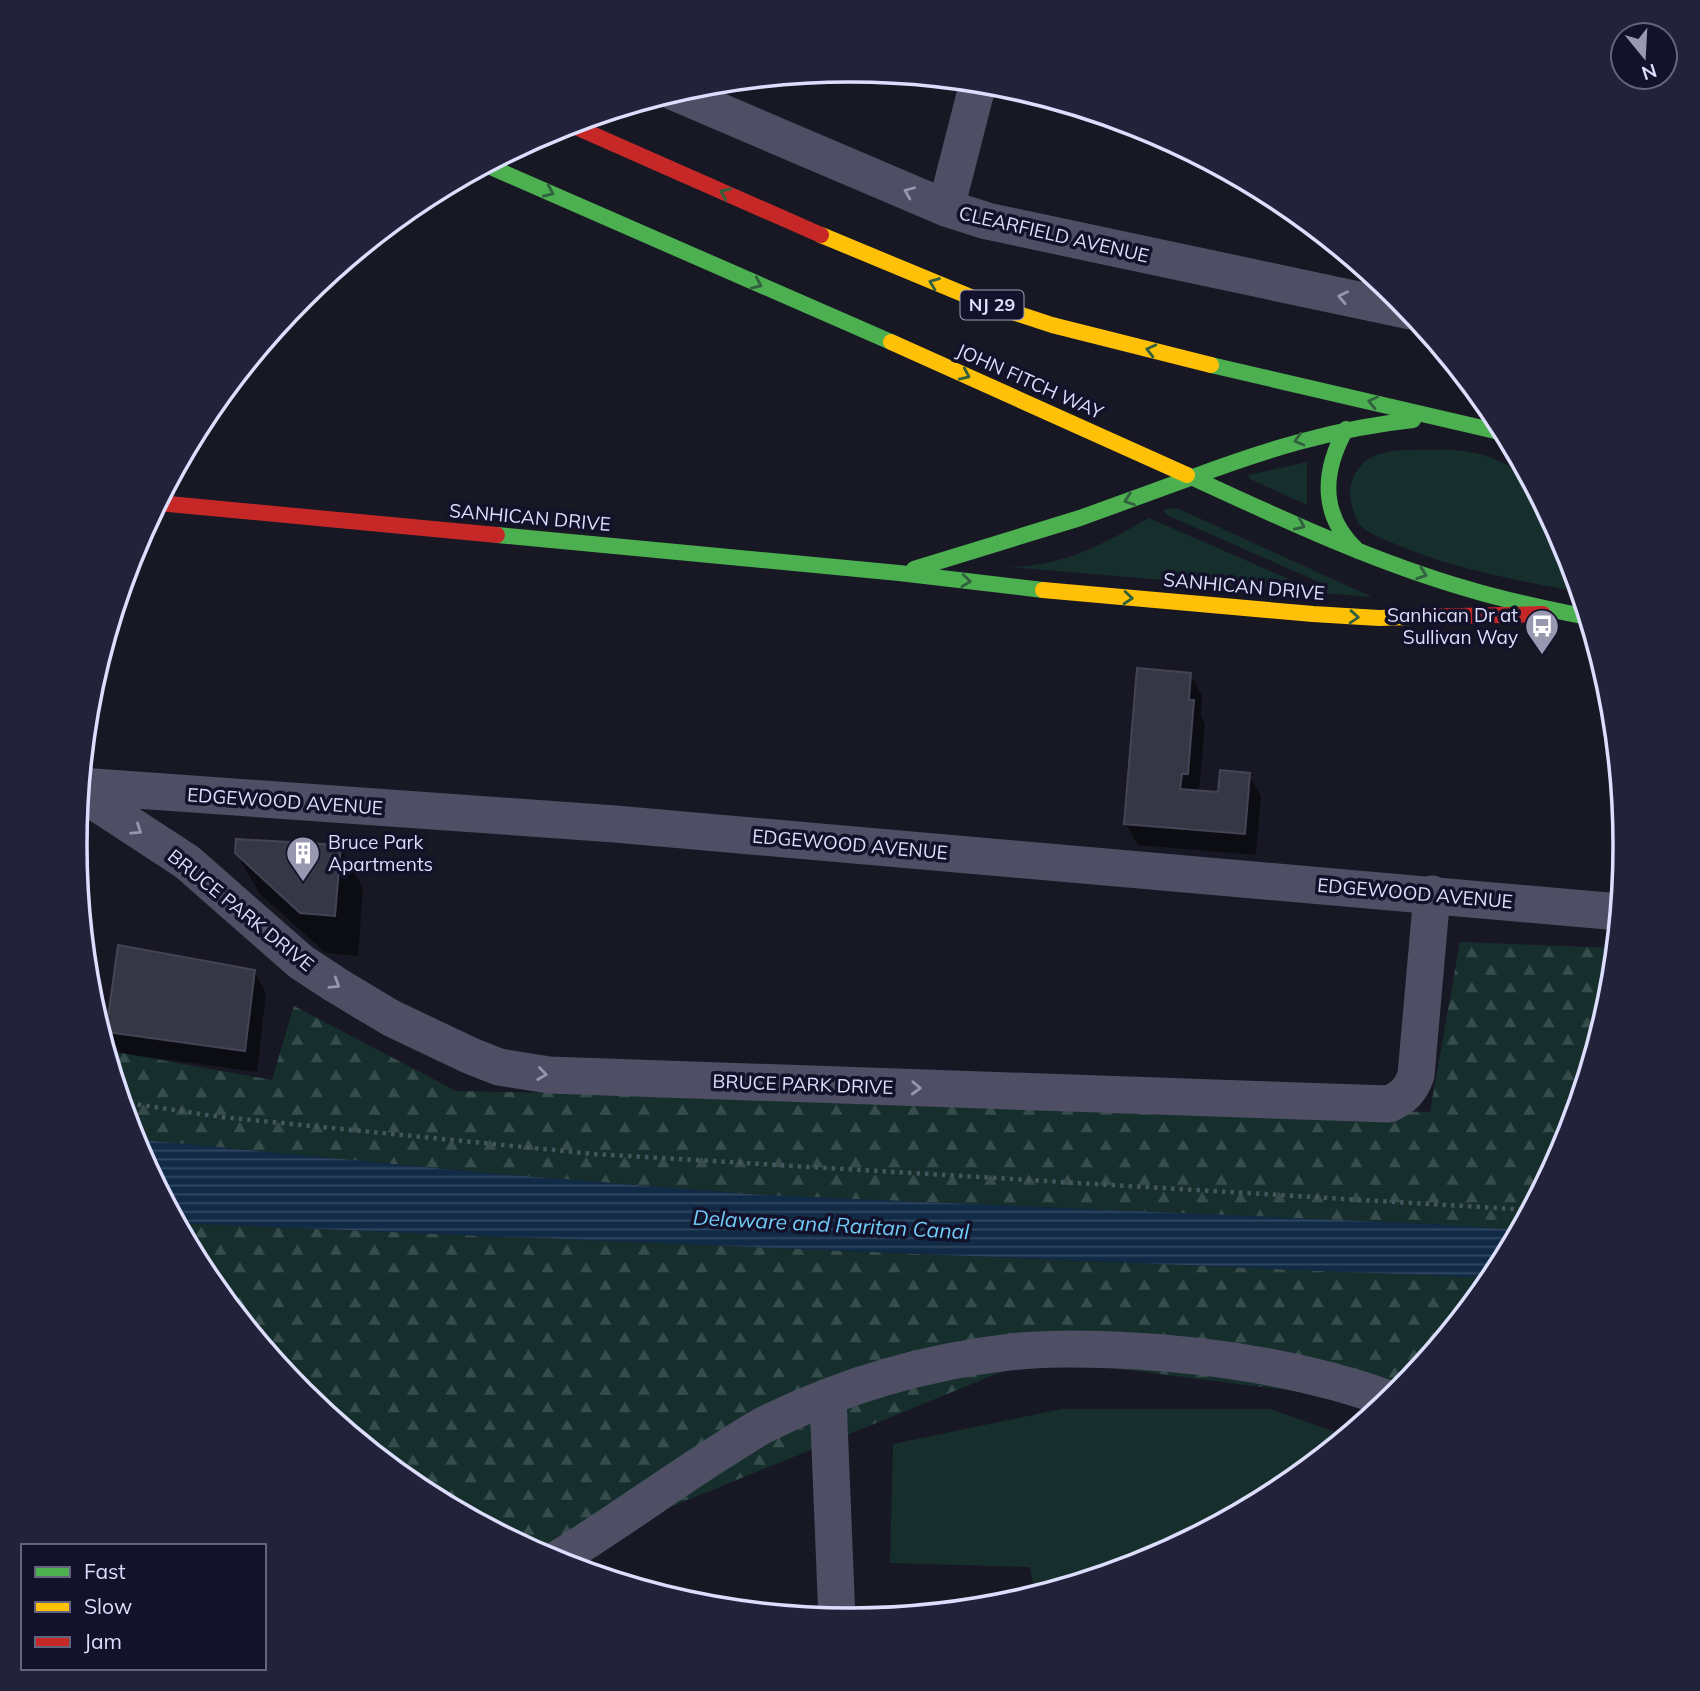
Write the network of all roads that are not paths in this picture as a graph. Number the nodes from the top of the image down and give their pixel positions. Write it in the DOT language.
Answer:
graph roads {
  1 [pos="975,93"];
  2 [pos="691,99"];
  3 [pos="584,131"];
  4 [pos="496,170"];
  5 [pos="946,208"];
  6 [pos="1391,307"];
  7 [pos="1439,418"];
  8 [pos="1346,429"];
  9 [pos="1490,430"];
  10 [pos="1193,477"];
  11 [pos="167,504"];
  12 [pos="1358,551"];
  13 [pos="899,573"];
  14 [pos="1564,613"];
  15 [pos="1577,615"];
  16 [pos="89,787"];
  17 [pos="88,797"];
  18 [pos="1432,894"];
  19 [pos="1610,911"];
  20 [pos="1379,1395"];
  21 [pos="828,1398"];
  22 [pos="566,1554"];
  23 [pos="837,1608"];
  1 -- 5 [label="street"];
  5 -- 2 [label="street, CLEARFIELD AVENUE, one-way"];
  7 -- 3 [label="main road, NJ 29, one-way"];
  4 -- 10 [label="main road, JOHN FITCH WAY, one-way"];
  6 -- 5 [label="street, CLEARFIELD AVENUE, one-way"];
  7 -- 8 [label="main road, SANHICAN DRIVE"];
  7 -- 9 [label="main road, NJ 29"];
  8 -- 10 [label="main road, SANHICAN DRIVE, one-way"];
  8 -- 12 [label="main road"];
  10 -- 12 [label="main road, JOHN FITCH WAY, one-way"];
  10 -- 13 [label="main road, SANHICAN DRIVE, one-way"];
  11 -- 13 [label="main road, SANHICAN DRIVE"];
  12 -- 14 [label="main road, JOHN FITCH WAY, one-way"];
  13 -- 14 [label="main road, SANHICAN DRIVE, one-way"];
  14 -- 15 [label="main road, SANHICAN DRIVE"];
  16 -- 18 [label="street, EDGEWOOD AVENUE"];
  17 -- 18 [label="street, BRUCE PARK DRIVE, one-way"];
  18 -- 19 [label="street, EDGEWOOD AVENUE"];
  20 -- 21 [label="street"];
  21 -- 22 [label="street"];
  21 -- 23 [label="street"];
}
